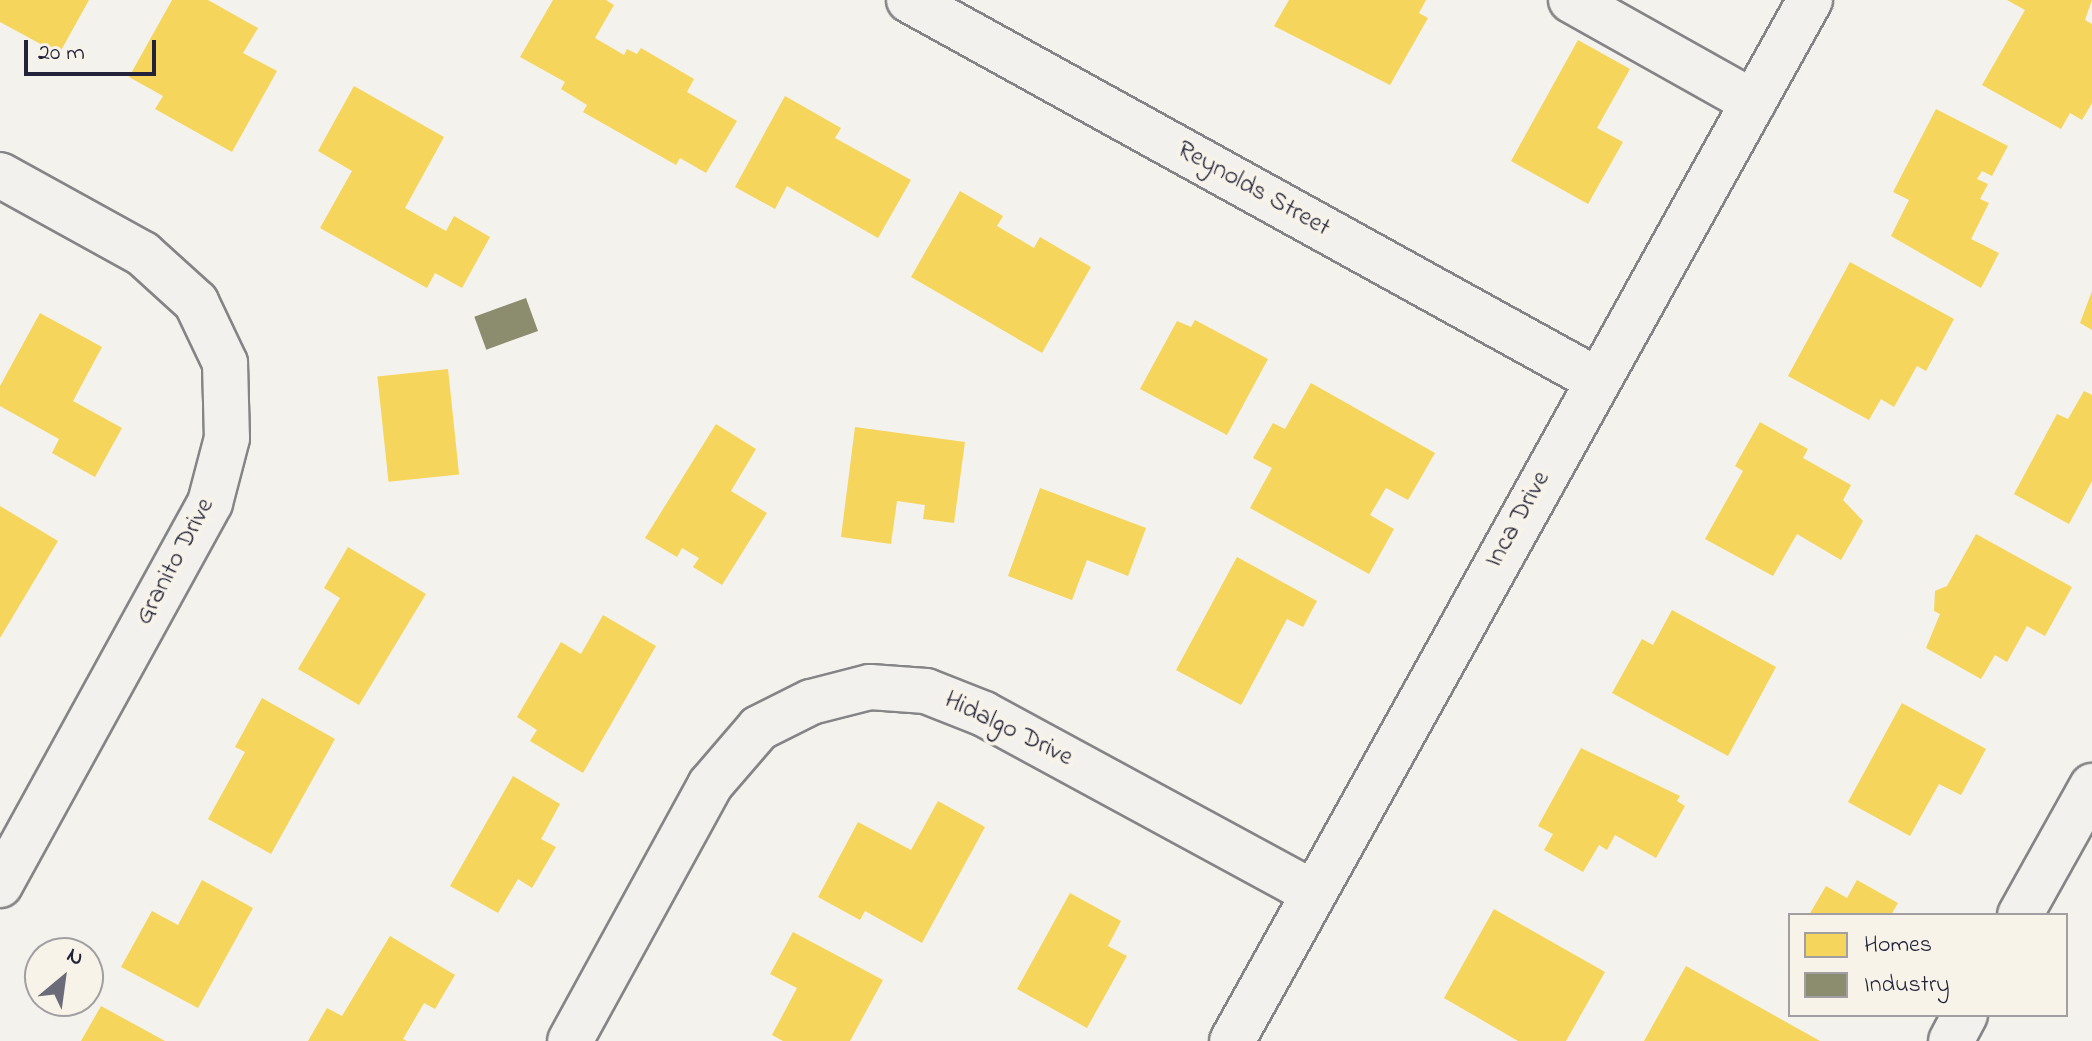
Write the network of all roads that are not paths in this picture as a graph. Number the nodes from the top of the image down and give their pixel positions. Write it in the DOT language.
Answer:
graph roads {
  1 [pos="909,0"];
  2 [pos="1571,0"];
  3 [pos="1810,0"];
  4 [pos="1753,102"];
  5 [pos="0,175"];
  6 [pos="1597,380"];
  7 [pos="2092,786"];
  8 [pos="0,885"];
  9 [pos="1313,893"];
  10 [pos="2021,913"];
  11 [pos="1964,1017"];
  12 [pos="570,1041"];
  13 [pos="1232,1041"];
  14 [pos="1951,1041"];
  1 -- 6 [label="street, Reynolds Street"];
  2 -- 4 [label="street"];
  3 -- 4 [label="street, Inca Drive"];
  4 -- 6 [label="street, Inca Drive"];
  5 -- 8 [label="street, Granito Drive"];
  6 -- 9 [label="street, Inca Drive"];
  7 -- 10 [label="street"];
  9 -- 12 [label="street, Hidalgo Drive"];
  9 -- 13 [label="street, Inca Drive"];
  11 -- 14 [label="street"];
}
